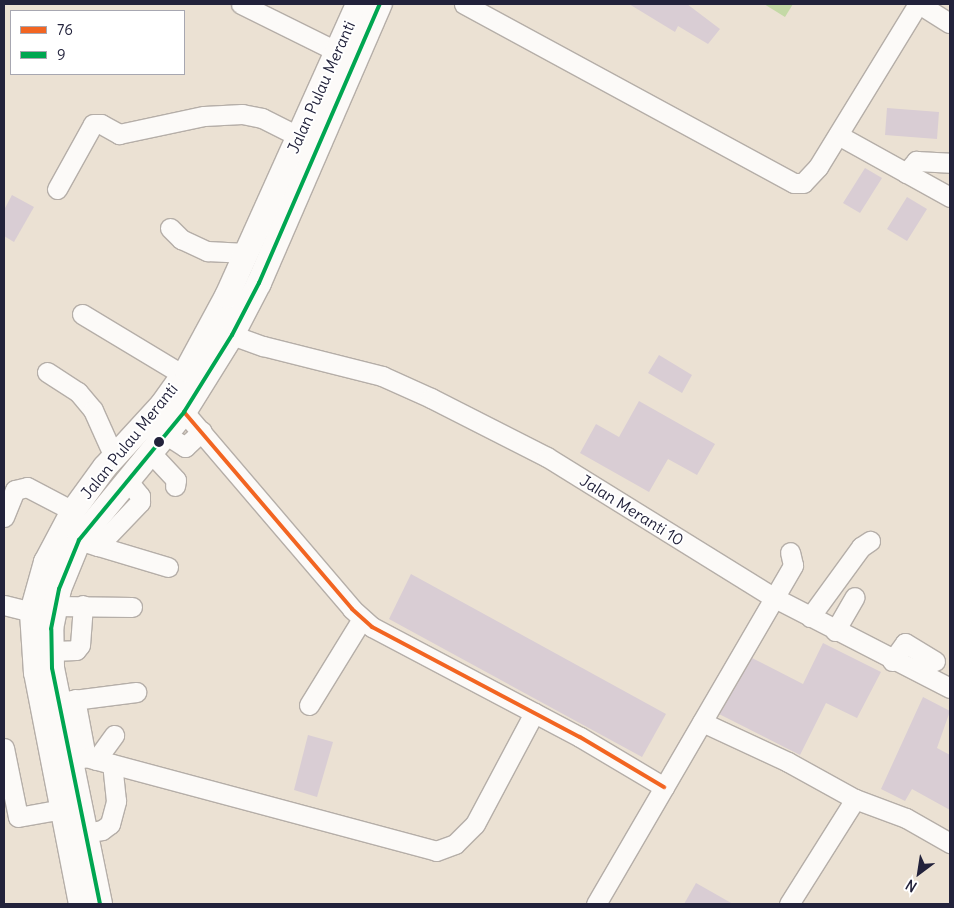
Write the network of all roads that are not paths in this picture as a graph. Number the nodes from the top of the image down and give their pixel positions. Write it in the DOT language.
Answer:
graph roads {
  1 [pos="241,4"];
  2 [pos="358,4"];
  3 [pos="380,4"];
  4 [pos="464,4"];
  5 [pos="918,4"];
  6 [pos="950,23"];
  7 [pos="336,51"];
  8 [pos="838,135"];
  9 [pos="298,136"];
  10 [pos="950,163"];
  11 [pos="906,173"];
  12 [pos="57,189"];
  13 [pos="950,197"];
  14 [pos="170,228"];
  15 [pos="246,253"];
  16 [pos="237,301"];
  17 [pos="82,314"];
  18 [pos="232,336"];
  19 [pos="47,372"];
  20 [pos="183,375"];
  21 [pos="184,412"];
  22 [pos="202,431"];
  23 [pos="158,443"];
  24 [pos="114,457"];
  25 [pos="175,486"];
  26 [pos="73,511"];
  27 [pos="4,518"];
  28 [pos="870,540"];
  29 [pos="89,543"];
  30 [pos="790,552"];
  31 [pos="168,567"];
  32 [pos="773,597"];
  33 [pos="855,597"];
  34 [pos="4,605"];
  35 [pos="83,605"];
  36 [pos="132,607"];
  37 [pos="43,609"];
  38 [pos="810,617"];
  39 [pos="362,619"];
  40 [pos="835,630"];
  41 [pos="51,640"];
  42 [pos="936,666"];
  43 [pos="950,688"];
  44 [pos="136,692"];
  45 [pos="67,700"];
  46 [pos="308,705"];
  47 [pos="534,713"];
  48 [pos="702,722"];
  49 [pos="114,735"];
  50 [pos="5,748"];
  51 [pos="91,760"];
  52 [pos="664,787"];
  53 [pos="855,799"];
  54 [pos="63,809"];
  55 [pos="11,818"];
  56 [pos="85,833"];
  57 [pos="950,843"];
  58 [pos="81,904"];
  59 [pos="100,904"];
  60 [pos="596,904"];
  61 [pos="789,904"];
  1 -- 7 [label="street"];
  2 -- 7 [label="main road, Jalan Pulau Meranti"];
  3 -- 16 [label="main road, Jalan Pulau Meranti"];
  4 -- 8 [label="street"];
  5 -- 6 [label="street"];
  5 -- 8 [label="street"];
  7 -- 9 [label="main road, Jalan Pulau Meranti"];
  8 -- 11 [label="street"];
  9 -- 12 [label="street"];
  9 -- 15 [label="main road, Jalan Pulau Meranti"];
  10 -- 11 [label="street"];
  11 -- 13 [label="street"];
  14 -- 15 [label="street"];
  15 -- 16 [label="main road, Jalan Pulau Meranti"];
  16 -- 18 [label="main road, Jalan Pulau Meranti"];
  16 -- 20 [label="main road, Jalan Pulau Meranti"];
  17 -- 20 [label="street"];
  18 -- 21 [label="main road, Jalan Pulau Meranti"];
  18 -- 32 [label="street, Jalan Meranti 10"];
  19 -- 24 [label="street"];
  20 -- 24 [label="main road, Jalan Pulau Meranti"];
  21 -- 22 [label="street"];
  21 -- 23 [label="main road, Jalan Pulau Meranti"];
  22 -- 23 [label="street"];
  22 -- 39 [label="street"];
  23 -- 25 [label="street"];
  23 -- 29 [label="main road, Jalan Pulau Meranti"];
  24 -- 26 [label="main road, Jalan Pulau Meranti"];
  26 -- 27 [label="street"];
  26 -- 37 [label="main road, Jalan Pulau Meranti"];
  28 -- 38 [label="street"];
  29 -- 31 [label="street"];
  29 -- 37 [label="main road, Jalan Pulau Meranti"];
  30 -- 32 [label="street"];
  32 -- 38 [label="street, Jalan Meranti 10"];
  32 -- 48 [label="street"];
  33 -- 40 [label="street"];
  34 -- 37 [label="street"];
  35 -- 36 [label="street"];
  35 -- 37 [label="street"];
  35 -- 41 [label="street"];
  37 -- 41 [label="main road, Jalan Pulau Meranti"];
  37 -- 54 [label="main road, Jalan Pulau Meranti"];
  38 -- 40 [label="street, Jalan Meranti 10"];
  39 -- 46 [label="street"];
  39 -- 47 [label="street"];
  40 -- 42 [label="street, Jalan Meranti 10"];
  41 -- 45 [label="main road, Jalan Pulau Meranti"];
  42 -- 43 [label="street, Jalan Meranti 10"];
  44 -- 45 [label="street"];
  45 -- 51 [label="main road, Jalan Pulau Meranti"];
  47 -- 51 [label="street"];
  47 -- 52 [label="street"];
  48 -- 52 [label="street"];
  48 -- 53 [label="street"];
  49 -- 51 [label="street"];
  50 -- 55 [label="street"];
  51 -- 56 [label="main road, Jalan Pulau Meranti"];
  51 -- 56 [label="street"];
  52 -- 60 [label="street"];
  53 -- 57 [label="street"];
  53 -- 61 [label="street"];
  54 -- 55 [label="street"];
  54 -- 58 [label="main road, Jalan Pulau Meranti"];
  56 -- 59 [label="main road, Jalan Pulau Meranti"];
}
